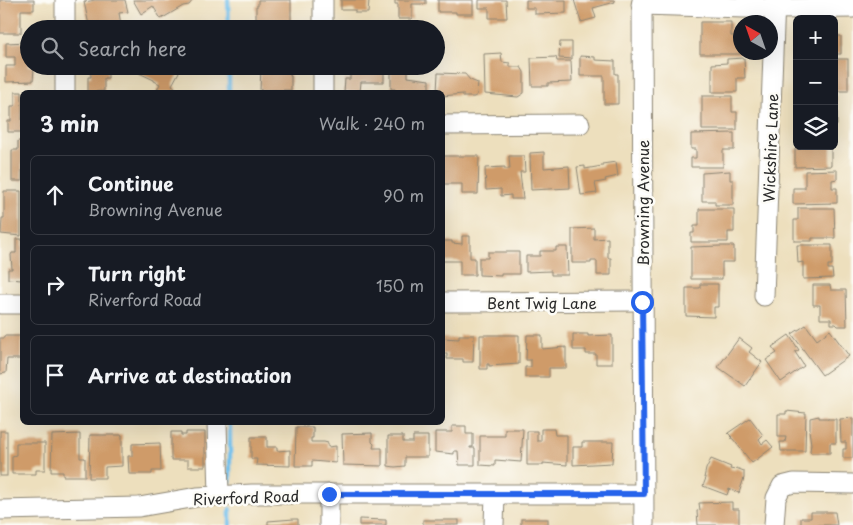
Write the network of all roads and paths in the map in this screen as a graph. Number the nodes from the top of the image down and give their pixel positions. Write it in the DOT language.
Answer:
graph roads {
  1 [pos="65,0"];
  2 [pos="323,0"];
  3 [pos="642,2"];
  4 [pos="775,4"];
  5 [pos="853,8"];
  6 [pos="65,20"];
  7 [pos="323,20"];
  8 [pos="65,75"];
  9 [pos="323,75"];
  10 [pos="65,90"];
  11 [pos="323,90"];
  12 [pos="580,124"];
  13 [pos="445,125"];
  14 [pos="764,296"];
  15 [pos="445,302"];
  16 [pos="642,302"];
  17 [pos="0,304"];
  18 [pos="20,304"];
  19 [pos="217,425"];
  20 [pos="853,484"];
  21 [pos="329,494"];
  22 [pos="644,494"];
  23 [pos="495,495"];
  24 [pos="219,496"];
  25 [pos="0,510"];
  26 [pos="329,525"];
  27 [pos="494,525"];
  28 [pos="644,525"];
  29 [pos="774,525"];
  1 -- 6 [label="street"];
  2 -- 7 [label="street"];
  3 -- 4 [label="street"];
  3 -- 16 [label="street, Browning Avenue"];
  4 -- 5 [label="street"];
  4 -- 14 [label="street, Wickshire Lane"];
  8 -- 10 [label="street"];
  9 -- 11 [label="street"];
  12 -- 13 [label="street"];
  15 -- 16 [label="street, Bent Twig Lane"];
  16 -- 22 [label="street, Browning Avenue"];
  17 -- 18 [label="street"];
  19 -- 24 [label="street"];
  20 -- 29 [label="street"];
  21 -- 23 [label="street, Riverford Road"];
  21 -- 24 [label="street, Riverford Road"];
  21 -- 26 [label="street"];
  22 -- 23 [label="street, Riverford Road"];
  22 -- 28 [label="street, Browning Avenue"];
  23 -- 27 [label="street"];
  24 -- 25 [label="street, Riverford Road"];
}
